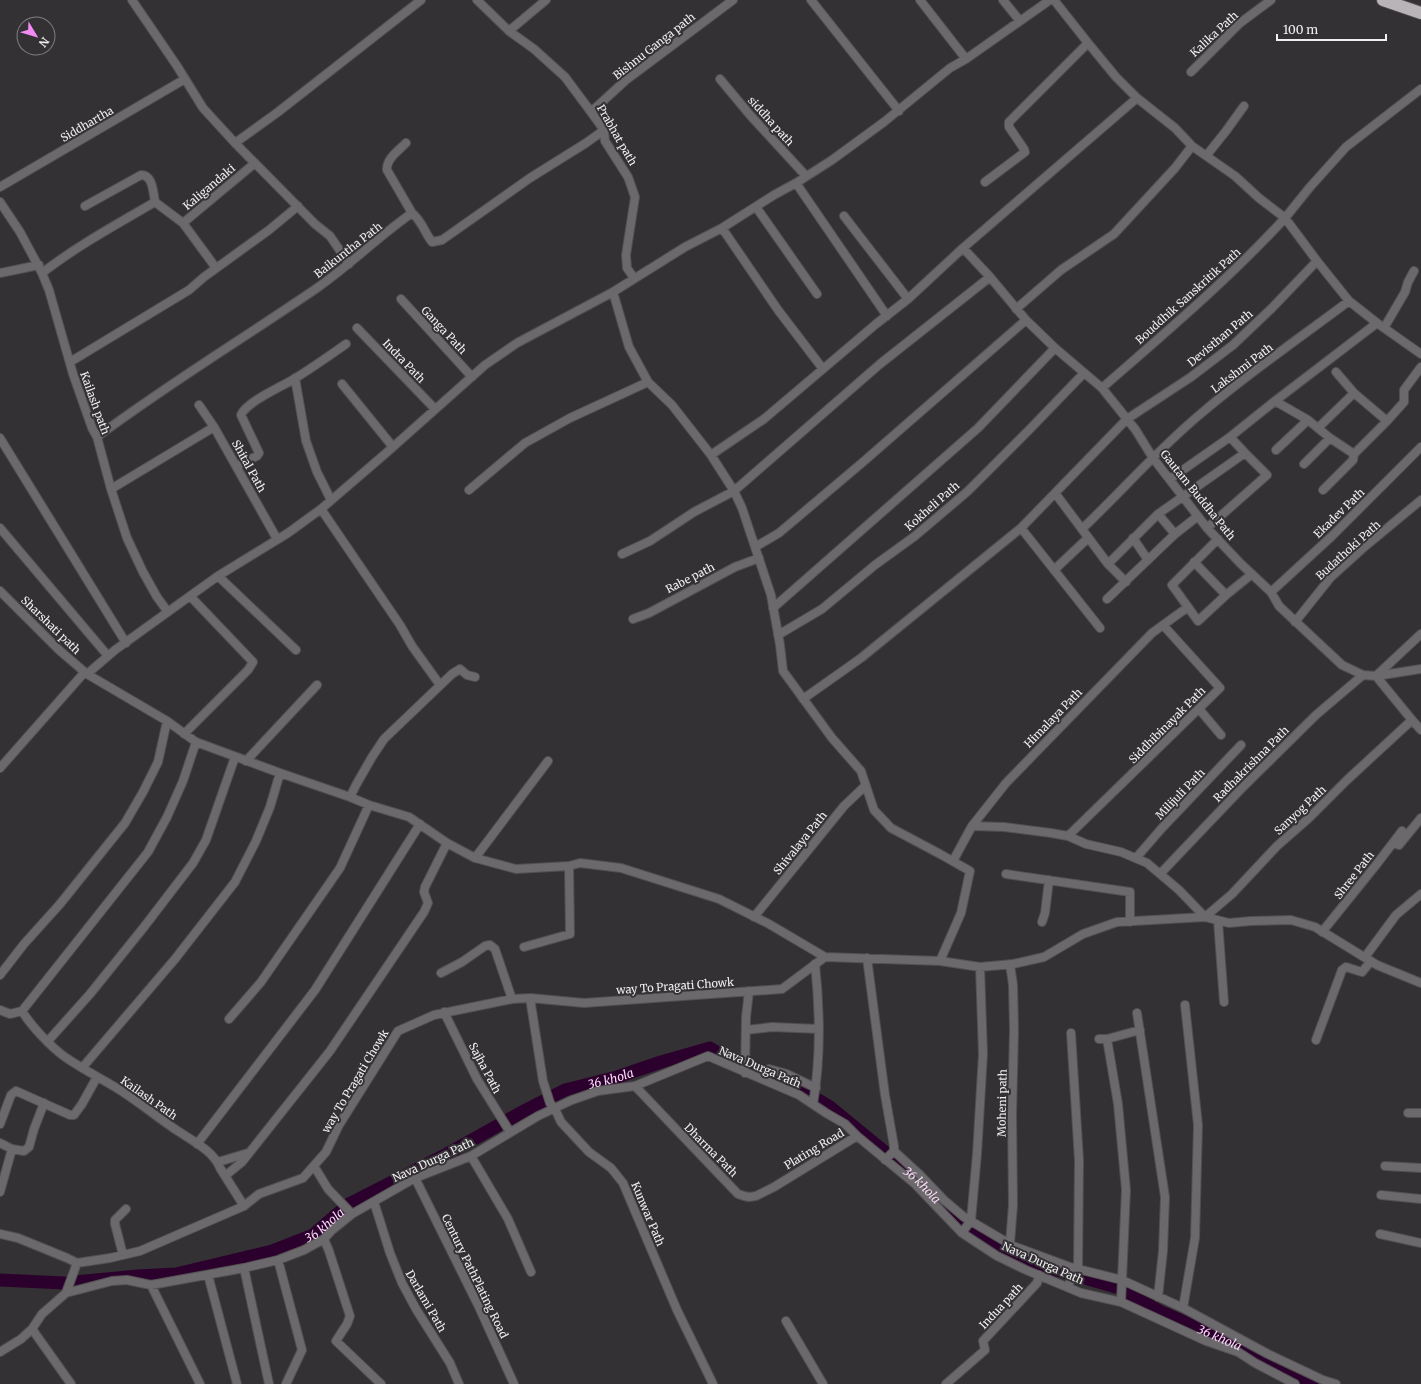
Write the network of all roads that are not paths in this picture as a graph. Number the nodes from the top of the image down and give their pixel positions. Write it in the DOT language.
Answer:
graph roads {
  1 [pos="132,0"];
  2 [pos="421,0"];
  3 [pos="476,0"];
  4 [pos="546,0"];
  5 [pos="733,0"];
  6 [pos="811,0"];
  7 [pos="920,0"];
  8 [pos="1003,0"];
  9 [pos="1050,0"];
  10 [pos="1054,0"];
  11 [pos="1271,0"];
  12 [pos="1386,1"];
  13 [pos="1421,13"];
  14 [pos="1020,21"];
  15 [pos="509,31"];
  16 [pos="1088,44"];
  17 [pos="966,59"];
  18 [pos="1191,72"];
  19 [pos="185,79"];
  20 [pos="720,79"];
  21 [pos="1421,89"];
  22 [pos="1137,98"];
  23 [pos="1244,106"];
  24 [pos="899,110"];
  25 [pos="592,112"];
  26 [pos="604,130"];
  27 [pos="235,143"];
  28 [pos="406,143"];
  29 [pos="1192,146"];
  30 [pos="1206,156"];
  31 [pos="255,163"];
  32 [pos="806,176"];
  33 [pos="985,182"];
  34 [pos="796,183"];
  35 [pos="0,187"];
  36 [pos="0,202"];
  37 [pos="155,202"];
  38 [pos="85,206"];
  39 [pos="298,206"];
  40 [pos="756,208"];
  41 [pos="412,213"];
  42 [pos="844,216"];
  43 [pos="1285,218"];
  44 [pos="183,223"];
  45 [pos="722,228"];
  46 [pos="963,248"];
  47 [pos="1317,261"];
  48 [pos="39,264"];
  49 [pos="349,264"];
  50 [pos="216,268"];
  51 [pos="42,272"];
  52 [pos="1414,272"];
  53 [pos="0,273"];
  54 [pos="990,277"];
  55 [pos="634,278"];
  56 [pos="613,292"];
  57 [pos="817,294"];
  58 [pos="401,299"];
  59 [pos="908,299"];
  60 [pos="1349,301"];
  61 [pos="1016,309"];
  62 [pos="887,316"];
  63 [pos="1026,320"];
  64 [pos="1381,326"];
  65 [pos="357,328"];
  66 [pos="346,344"];
  67 [pos="1055,348"];
  68 [pos="1421,354"];
  69 [pos="70,362"];
  70 [pos="1421,367"];
  71 [pos="823,369"];
  72 [pos="1336,372"];
  73 [pos="1084,374"];
  74 [pos="472,377"];
  75 [pos="295,378"];
  76 [pos="648,382"];
  77 [pos="342,384"];
  78 [pos="1102,388"];
  79 [pos="1354,393"];
  80 [pos="1275,401"];
  81 [pos="199,405"];
  82 [pos="435,409"];
  83 [pos="1127,419"];
  84 [pos="1308,420"];
  85 [pos="1387,420"];
  86 [pos="214,427"];
  87 [pos="1318,428"];
  88 [pos="97,437"];
  89 [pos="1230,437"];
  90 [pos="0,438"];
  91 [pos="1330,438"];
  92 [pos="393,447"];
  93 [pos="1421,447"];
  94 [pos="1276,450"];
  95 [pos="1245,453"];
  96 [pos="1354,454"];
  97 [pos="711,455"];
  98 [pos="1153,458"];
  99 [pos="1304,464"];
  100 [pos="236,466"];
  101 [pos="1170,479"];
  102 [pos="111,489"];
  103 [pos="469,490"];
  104 [pos="1323,490"];
  105 [pos="734,491"];
  106 [pos="1055,493"];
  107 [pos="1184,496"];
  108 [pos="331,500"];
  109 [pos="1421,500"];
  110 [pos="321,509"];
  111 [pos="1158,514"];
  112 [pos="1198,516"];
  113 [pos="0,528"];
  114 [pos="1021,528"];
  115 [pos="1207,528"];
  116 [pos="1082,529"];
  117 [pos="1175,534"];
  118 [pos="1088,538"];
  119 [pos="1134,538"];
  120 [pos="278,539"];
  121 [pos="1218,540"];
  122 [pos="755,547"];
  123 [pos="622,554"];
  124 [pos="759,558"];
  125 [pos="1148,560"];
  126 [pos="1194,562"];
  127 [pos="1108,564"];
  128 [pos="1054,570"];
  129 [pos="1252,574"];
  130 [pos="218,576"];
  131 [pos="1126,582"];
  132 [pos="0,591"];
  133 [pos="1271,592"];
  134 [pos="1226,595"];
  135 [pos="190,596"];
  136 [pos="1107,599"];
  137 [pos="1188,607"];
  138 [pos="773,608"];
  139 [pos="168,612"];
  140 [pos="633,619"];
  141 [pos="1295,622"];
  142 [pos="1163,625"];
  143 [pos="1100,628"];
  144 [pos="1421,634"];
  145 [pos="778,635"];
  146 [pos="126,643"];
  147 [pos="296,650"];
  148 [pos="108,656"];
  149 [pos="1421,669"];
  150 [pos="87,674"];
  151 [pos="1363,675"];
  152 [pos="1376,676"];
  153 [pos="475,677"];
  154 [pos="317,685"];
  155 [pos="440,685"];
  156 [pos="803,699"];
  157 [pos="1199,709"];
  158 [pos="1412,720"];
  159 [pos="167,721"];
  160 [pos="1421,730"];
  161 [pos="184,734"];
  162 [pos="1220,734"];
  163 [pos="196,742"];
  164 [pos="1241,745"];
  165 [pos="235,757"];
  166 [pos="246,761"];
  167 [pos="548,761"];
  168 [pos="0,768"];
  169 [pos="280,773"];
  170 [pos="865,786"];
  171 [pos="350,797"];
  172 [pos="369,805"];
  173 [pos="1421,818"];
  174 [pos="420,824"];
  175 [pos="972,826"];
  176 [pos="1402,831"];
  177 [pos="1068,836"];
  178 [pos="448,843"];
  179 [pos="1393,843"];
  180 [pos="475,858"];
  181 [pos="1136,858"];
  182 [pos="953,861"];
  183 [pos="569,866"];
  184 [pos="1006,874"];
  185 [pos="1160,874"];
  186 [pos="1049,880"];
  187 [pos="1421,894"];
  188 [pos="754,917"];
  189 [pos="1205,917"];
  190 [pos="1218,921"];
  191 [pos="1042,922"];
  192 [pos="1130,922"];
  193 [pos="1322,932"];
  194 [pos="524,947"];
  195 [pos="825,957"];
  196 [pos="867,958"];
  197 [pos="1368,959"];
  198 [pos="940,961"];
  199 [pos="815,964"];
  200 [pos="1010,964"];
  201 [pos="980,967"];
  202 [pos="440,974"];
  203 [pos="0,975"];
  204 [pos="1421,983"];
  205 [pos="749,992"];
  206 [pos="530,998"];
  207 [pos="512,999"];
  208 [pos="1224,1002"];
  209 [pos="1185,1005"];
  210 [pos="0,1010"];
  211 [pos="22,1011"];
  212 [pos="444,1012"];
  213 [pos="1137,1013"];
  214 [pos="229,1019"];
  215 [pos="819,1029"];
  216 [pos="746,1030"];
  217 [pos="1140,1030"];
  218 [pos="1071,1033"];
  219 [pos="1316,1040"];
  220 [pos="48,1041"];
  221 [pos="82,1068"];
  222 [pos="769,1069"];
  223 [pos="745,1073"];
  224 [pos="97,1077"];
  225 [pos="635,1086"];
  226 [pos="816,1088"];
  227 [pos="44,1103"];
  228 [pos="813,1104"];
  229 [pos="555,1109"];
  230 [pos="1408,1113"];
  231 [pos="1421,1113"];
  232 [pos="0,1124"];
  233 [pos="510,1132"];
  234 [pos="857,1136"];
  235 [pos="0,1143"];
  236 [pos="197,1144"];
  237 [pos="12,1149"];
  238 [pos="894,1151"];
  239 [pos="249,1153"];
  240 [pos="471,1156"];
  241 [pos="885,1160"];
  242 [pos="218,1162"];
  243 [pos="314,1166"];
  244 [pos="1385,1166"];
  245 [pos="1421,1168"];
  246 [pos="225,1176"];
  247 [pos="415,1178"];
  248 [pos="782,1181"];
  249 [pos="0,1192"];
  250 [pos="1381,1195"];
  251 [pos="1421,1199"];
  252 [pos="374,1202"];
  253 [pos="244,1206"];
  254 [pos="126,1209"];
  255 [pos="352,1214"];
  256 [pos="971,1220"];
  257 [pos="962,1233"];
  258 [pos="0,1234"];
  259 [pos="1380,1234"];
  260 [pos="324,1239"];
  261 [pos="1010,1243"];
  262 [pos="1421,1243"];
  263 [pos="123,1255"];
  264 [pos="278,1260"];
  265 [pos="77,1263"];
  266 [pos="244,1268"];
  267 [pos="1078,1269"];
  268 [pos="531,1272"];
  269 [pos="208,1275"];
  270 [pos="1039,1275"];
  271 [pos="1122,1280"];
  272 [pos="151,1285"];
  273 [pos="1066,1287"];
  274 [pos="66,1293"];
  275 [pos="1158,1297"];
  276 [pos="1121,1302"];
  277 [pos="1183,1308"];
  278 [pos="786,1321"];
  279 [pos="32,1329"];
  280 [pos="0,1352"];
  281 [pos="1283,1381"];
  282 [pos="71,1384"];
  283 [pos="200,1384"];
  284 [pos="237,1384"];
  285 [pos="269,1384"];
  286 [pos="286,1384"];
  287 [pos="381,1384"];
  288 [pos="459,1384"];
  289 [pos="514,1384"];
  290 [pos="713,1384"];
  291 [pos="823,1384"];
  292 [pos="946,1384"];
  293 [pos="1295,1384"];
  294 [pos="1336,1384"];
  1 -- 19 [label="street"];
  2 -- 27 [label="street"];
  3 -- 15 [label="street, Prabhat path"];
  4 -- 15 [label="street"];
  5 -- 25 [label="street, Bishnu Ganga path"];
  6 -- 24 [label="street"];
  7 -- 17 [label="street"];
  8 -- 14 [label="street"];
  9 -- 14 [label="street"];
  10 -- 16 [label="street"];
  11 -- 18 [label="street, Kalika Path"];
  12 -- 13 [label="highway"];
  14 -- 17 [label="street"];
  15 -- 25 [label="street, Prabhat path"];
  16 -- 22 [label="street"];
  16 -- 33 [label="street"];
  17 -- 24 [label="street"];
  19 -- 27 [label="street"];
  19 -- 35 [label="street, Siddhartha"];
  20 -- 32 [label="street, siddha path"];
  21 -- 43 [label="street, Bouddhik Sanskritik Path"];
  22 -- 29 [label="street"];
  22 -- 46 [label="street"];
  23 -- 30 [label="street"];
  24 -- 32 [label="street"];
  25 -- 26 [label="street, Prabhat path"];
  26 -- 41 [label="street"];
  26 -- 55 [label="street, Prabhat path"];
  27 -- 31 [label="street"];
  28 -- 41 [label="street"];
  29 -- 30 [label="street"];
  29 -- 61 [label="street"];
  30 -- 43 [label="street"];
  31 -- 39 [label="street"];
  31 -- 44 [label="street, Kaligandaki"];
  32 -- 34 [label="street"];
  34 -- 40 [label="street"];
  34 -- 62 [label="street"];
  36 -- 48 [label="street, Kailash path"];
  37 -- 38 [label="street"];
  37 -- 44 [label="street"];
  37 -- 51 [label="street"];
  39 -- 49 [label="street"];
  39 -- 50 [label="street"];
  40 -- 45 [label="street"];
  40 -- 57 [label="street"];
  41 -- 49 [label="street, Baikuntha Path"];
  42 -- 59 [label="street"];
  43 -- 47 [label="street"];
  43 -- 78 [label="street, Bouddhik Sanskritik Path"];
  44 -- 50 [label="street, Kaligandaki"];
  45 -- 55 [label="street"];
  45 -- 71 [label="street"];
  46 -- 54 [label="street, Gautam Buddha Path"];
  46 -- 59 [label="street"];
  47 -- 60 [label="street"];
  47 -- 83 [label="street, Devisthan Path"];
  48 -- 51 [label="street, Kailash path"];
  48 -- 53 [label="street"];
  49 -- 88 [label="street, Baikuntha Path"];
  50 -- 69 [label="street"];
  51 -- 69 [label="street, Kailash path"];
  52 -- 64 [label="street"];
  54 -- 61 [label="street, Gautam Buddha Path"];
  54 -- 105 [label="street"];
  55 -- 56 [label="street"];
  56 -- 74 [label="street"];
  56 -- 76 [label="street"];
  58 -- 74 [label="street, Ganga Path"];
  59 -- 62 [label="street"];
  60 -- 64 [label="street"];
  60 -- 98 [label="street, Lakshmi Path"];
  61 -- 63 [label="street, Gautam Buddha Path"];
  62 -- 71 [label="street"];
  63 -- 67 [label="street, Gautam Buddha Path"];
  63 -- 122 [label="street"];
  64 -- 68 [label="street"];
  64 -- 80 [label="street"];
  65 -- 82 [label="street, Indra Path"];
  66 -- 75 [label="street"];
  67 -- 73 [label="street, Gautam Buddha Path"];
  67 -- 138 [label="street"];
  69 -- 88 [label="street, Kailash path"];
  70 -- 85 [label="street"];
  71 -- 97 [label="street"];
  72 -- 79 [label="street"];
  73 -- 78 [label="street, Gautam Buddha Path"];
  73 -- 145 [label="street, Kokheli Path"];
  74 -- 82 [label="street"];
  75 -- 100 [label="street"];
  75 -- 108 [label="street"];
  76 -- 97 [label="street"];
  76 -- 103 [label="street"];
  77 -- 92 [label="street"];
  78 -- 83 [label="street, Gautam Buddha Path"];
  79 -- 85 [label="street"];
  79 -- 87 [label="street"];
  80 -- 84 [label="street"];
  80 -- 89 [label="street"];
  81 -- 86 [label="street, Shital Path"];
  82 -- 92 [label="street"];
  83 -- 98 [label="street, Gautam Buddha Path"];
  83 -- 106 [label="street, Devisthan Path"];
  84 -- 87 [label="street"];
  84 -- 94 [label="street"];
  85 -- 96 [label="street"];
  86 -- 100 [label="street, Shital Path"];
  86 -- 102 [label="street"];
  87 -- 91 [label="street"];
  88 -- 102 [label="street, Kailash path"];
  89 -- 95 [label="street"];
  89 -- 101 [label="street"];
  90 -- 146 [label="street"];
  91 -- 96 [label="street"];
  91 -- 99 [label="street"];
  92 -- 108 [label="street"];
  93 -- 133 [label="street, Ekadev Path"];
  95 -- 107 [label="street"];
  95 -- 115 [label="street"];
  96 -- 104 [label="street"];
  97 -- 105 [label="street"];
  98 -- 101 [label="street, Gautam Buddha Path"];
  98 -- 116 [label="street, Lakshmi Path"];
  100 -- 120 [label="street, Shital Path"];
  101 -- 107 [label="street, Gautam Buddha Path"];
  102 -- 139 [label="street, Kailash path"];
  105 -- 122 [label="street"];
  105 -- 123 [label="street"];
  106 -- 114 [label="street, Devisthan Path"];
  106 -- 116 [label="street"];
  107 -- 111 [label="street"];
  107 -- 112 [label="street, Gautam Buddha Path"];
  108 -- 110 [label="street"];
  109 -- 141 [label="street, Budathoki Path"];
  110 -- 120 [label="street"];
  110 -- 155 [label="street"];
  111 -- 117 [label="street"];
  111 -- 119 [label="street"];
  112 -- 115 [label="street, Gautam Buddha Path"];
  112 -- 117 [label="street"];
  113 -- 148 [label="street"];
  114 -- 128 [label="street"];
  114 -- 156 [label="street, Devisthan Path"];
  115 -- 121 [label="street, Gautam Buddha Path"];
  116 -- 118 [label="street"];
  117 -- 125 [label="street"];
  118 -- 127 [label="street"];
  118 -- 128 [label="street"];
  119 -- 125 [label="street"];
  119 -- 127 [label="street"];
  120 -- 130 [label="street"];
  121 -- 126 [label="street"];
  121 -- 129 [label="street, Gautam Buddha Path"];
  122 -- 124 [label="street"];
  124 -- 138 [label="street"];
  124 -- 140 [label="street, Rabe path"];
  125 -- 131 [label="street"];
  126 -- 134 [label="street"];
  126 -- 137 [label="street"];
  127 -- 131 [label="street"];
  128 -- 143 [label="street"];
  129 -- 133 [label="street, Gautam Buddha Path"];
  129 -- 134 [label="street"];
  130 -- 135 [label="street"];
  130 -- 147 [label="street"];
  131 -- 136 [label="street"];
  132 -- 150 [label="street, Sharshati path"];
  133 -- 141 [label="street, Gautam Buddha Path"];
  134 -- 137 [label="street"];
  135 -- 139 [label="street"];
  135 -- 161 [label="street"];
  137 -- 142 [label="street, Himalaya Path"];
  138 -- 145 [label="street"];
  139 -- 146 [label="street"];
  141 -- 151 [label="street, Gautam Buddha Path"];
  142 -- 157 [label="street, Siddhibinayak Path"];
  142 -- 175 [label="street, Himalaya Path"];
  144 -- 152 [label="street"];
  145 -- 156 [label="street"];
  146 -- 148 [label="street"];
  148 -- 150 [label="street"];
  149 -- 152 [label="street"];
  150 -- 159 [label="street, Sharshati path"];
  150 -- 168 [label="street"];
  151 -- 152 [label="street"];
  151 -- 185 [label="street, Radhakrishna Path"];
  152 -- 158 [label="street"];
  153 -- 155 [label="street"];
  154 -- 166 [label="street"];
  155 -- 171 [label="street"];
  156 -- 170 [label="street"];
  157 -- 162 [label="street"];
  157 -- 177 [label="street, Siddhibinayak Path"];
  158 -- 160 [label="street"];
  158 -- 189 [label="street, Sanyog Path"];
  159 -- 161 [label="street, Sharshati path"];
  159 -- 203 [label="street"];
  161 -- 163 [label="street, Sharshati path"];
  163 -- 165 [label="street, Sharshati path"];
  163 -- 211 [label="street"];
  164 -- 181 [label="street, Milijuli Path"];
  165 -- 166 [label="street, Sharshati path"];
  165 -- 220 [label="street"];
  166 -- 169 [label="street, Sharshati path"];
  167 -- 180 [label="street"];
  169 -- 171 [label="street, Sharshati path"];
  169 -- 221 [label="street"];
  170 -- 182 [label="street"];
  170 -- 188 [label="street, Shivalaya Path"];
  171 -- 172 [label="street, Sharshati path"];
  172 -- 174 [label="street, Sharshati path"];
  172 -- 214 [label="street"];
  173 -- 179 [label="street"];
  174 -- 178 [label="street, Sharshati path"];
  174 -- 236 [label="street"];
  175 -- 177 [label="street"];
  175 -- 182 [label="street, Himalaya Path"];
  176 -- 179 [label="street, Shree Path"];
  177 -- 181 [label="street"];
  178 -- 180 [label="street, Sharshati path"];
  178 -- 239 [label="street"];
  179 -- 193 [label="street, Shree Path"];
  180 -- 183 [label="street, Sharshati path"];
  181 -- 185 [label="street"];
  182 -- 198 [label="street"];
  183 -- 188 [label="street, Sharshati path"];
  183 -- 194 [label="street"];
  184 -- 186 [label="street"];
  185 -- 189 [label="street"];
  186 -- 191 [label="street"];
  186 -- 192 [label="street"];
  187 -- 197 [label="street"];
  188 -- 195 [label="street, Sharshati path"];
  189 -- 190 [label="street"];
  189 -- 192 [label="street"];
  190 -- 193 [label="street"];
  190 -- 208 [label="street"];
  192 -- 200 [label="street"];
  193 -- 197 [label="street"];
  195 -- 196 [label="street"];
  195 -- 199 [label="street, way To Pragati Chowk"];
  196 -- 198 [label="street"];
  196 -- 238 [label="street"];
  197 -- 204 [label="street"];
  197 -- 219 [label="street"];
  198 -- 201 [label="street"];
  199 -- 205 [label="street, way To Pragati Chowk"];
  199 -- 215 [label="street"];
  200 -- 201 [label="street"];
  200 -- 261 [label="street, Moheni path"];
  201 -- 256 [label="street"];
  202 -- 207 [label="street"];
  205 -- 206 [label="street, way To Pragati Chowk"];
  205 -- 216 [label="street"];
  206 -- 207 [label="street, way To Pragati Chowk"];
  206 -- 229 [label="street, Kunwar Path"];
  207 -- 212 [label="street, way To Pragati Chowk"];
  209 -- 277 [label="street"];
  210 -- 211 [label="street"];
  211 -- 220 [label="street, Kailash Path"];
  212 -- 233 [label="street, Sajha Path"];
  212 -- 243 [label="street, way To Pragati Chowk"];
  213 -- 217 [label="street"];
  215 -- 216 [label="street"];
  215 -- 226 [label="street"];
  216 -- 223 [label="street"];
  217 -- 271 [label="street"];
  217 -- 275 [label="street"];
  218 -- 267 [label="street"];
  220 -- 221 [label="street, Kailash Path"];
  221 -- 224 [label="street, Kailash Path"];
  222 -- 226 [label="street"];
  223 -- 225 [label="street, Nava Durga Path"];
  223 -- 228 [label="street, Nava Durga Path"];
  224 -- 227 [label="street"];
  224 -- 236 [label="street, Kailash Path"];
  225 -- 229 [label="street, Nava Durga Path"];
  225 -- 248 [label="street, Dharma Path"];
  226 -- 228 [label="street"];
  227 -- 232 [label="street"];
  227 -- 237 [label="street"];
  228 -- 234 [label="street, Nava Durga Path"];
  229 -- 233 [label="street, Nava Durga Path"];
  229 -- 290 [label="street, Kunwar Path"];
  230 -- 231 [label="street"];
  233 -- 240 [label="street, Nava Durga Path"];
  234 -- 241 [label="street, Nava Durga Path"];
  234 -- 248 [label="street, Plating Road"];
  235 -- 237 [label="street"];
  236 -- 242 [label="street, Kailash Path"];
  237 -- 249 [label="street"];
  238 -- 241 [label="street"];
  238 -- 256 [label="street"];
  239 -- 242 [label="street"];
  239 -- 246 [label="street"];
  240 -- 247 [label="street, Nava Durga Path"];
  240 -- 268 [label="street"];
  241 -- 257 [label="street, Nava Durga Path"];
  242 -- 246 [label="street, Kailash Path"];
  243 -- 253 [label="street, way To Pragati Chowk"];
  243 -- 255 [label="street"];
  244 -- 245 [label="street"];
  246 -- 253 [label="street, Kailash Path"];
  247 -- 252 [label="street, Nava Durga Path"];
  247 -- 289 [label="street, Century PathPlating Road"];
  250 -- 251 [label="street"];
  252 -- 255 [label="street, Nava Durga Path"];
  252 -- 288 [label="street, Darlami Path"];
  253 -- 263 [label="street, way To Pragati Chowk"];
  254 -- 263 [label="street"];
  255 -- 260 [label="street, Nava Durga Path"];
  256 -- 257 [label="street"];
  256 -- 261 [label="street"];
  257 -- 270 [label="street, Nava Durga Path"];
  258 -- 265 [label="street"];
  259 -- 262 [label="street"];
  260 -- 264 [label="street, Nava Durga Path"];
  260 -- 287 [label="street"];
  261 -- 267 [label="street"];
  263 -- 265 [label="street, way To Pragati Chowk"];
  264 -- 266 [label="street, Nava Durga Path"];
  264 -- 286 [label="street"];
  265 -- 274 [label="street"];
  266 -- 269 [label="street, Nava Durga Path"];
  266 -- 285 [label="street"];
  267 -- 271 [label="street"];
  267 -- 273 [label="street"];
  269 -- 272 [label="street, Nava Durga Path"];
  269 -- 284 [label="street"];
  270 -- 273 [label="street, Nava Durga Path"];
  270 -- 292 [label="street, Indua path"];
  271 -- 275 [label="street"];
  271 -- 276 [label="street"];
  272 -- 274 [label="street, Nava Durga Path"];
  272 -- 283 [label="street"];
  273 -- 276 [label="street, Nava Durga Path"];
  274 -- 279 [label="street"];
  275 -- 277 [label="street"];
  276 -- 281 [label="street, Nava Durga Path"];
  277 -- 294 [label="street"];
  278 -- 291 [label="street"];
  279 -- 280 [label="street"];
  279 -- 282 [label="street"];
  281 -- 293 [label="street, Nava Durga Path"];
}
